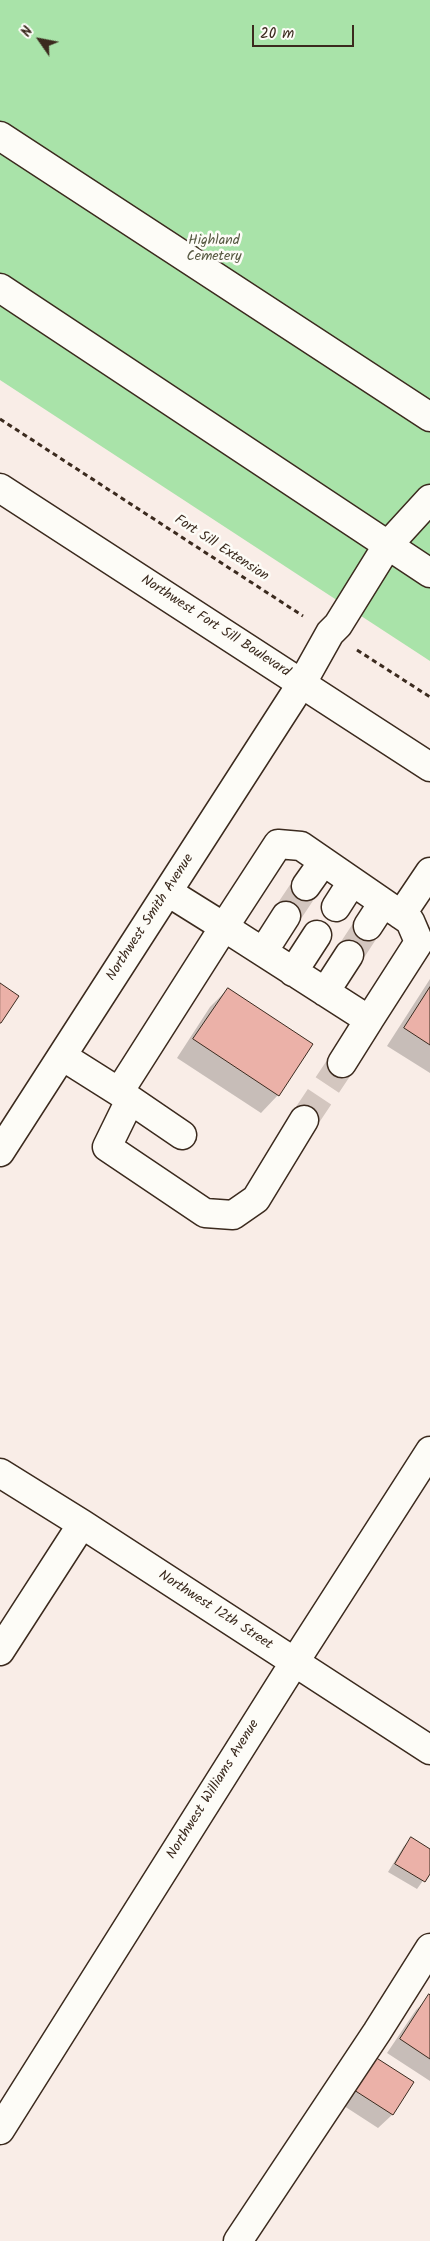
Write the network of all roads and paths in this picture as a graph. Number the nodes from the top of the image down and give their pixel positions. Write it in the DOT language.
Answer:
graph roads {
  1 [pos="0,136"];
  2 [pos="0,288"];
  3 [pos="430,417"];
  4 [pos="0,419"];
  5 [pos="0,488"];
  6 [pos="430,499"];
  7 [pos="387,546"];
  8 [pos="430,573"];
  9 [pos="330,633"];
  10 [pos="302,683"];
  11 [pos="430,698"];
  12 [pos="430,767"];
  13 [pos="323,862"];
  14 [pos="430,872"];
  15 [pos="352,882"];
  16 [pos="306,886"];
  17 [pos="168,892"];
  18 [pos="336,907"];
  19 [pos="392,909"];
  20 [pos="286,916"];
  21 [pos="368,926"];
  22 [pos="224,927"];
  23 [pos="317,935"];
  24 [pos="263,952"];
  25 [pos="349,955"];
  26 [pos="293,972"];
  27 [pos="325,992"];
  28 [pos="369,1020"];
  29 [pos="62,1056"];
  30 [pos="342,1063"];
  31 [pos="124,1096"];
  32 [pos="304,1120"];
  33 [pos="182,1135"];
  34 [pos="0,1152"];
  35 [pos="430,1451"];
  36 [pos="0,1474"];
  37 [pos="82,1524"];
  38 [pos="0,1651"];
  39 [pos="294,1663"];
  40 [pos="430,1750"];
  41 [pos="430,1948"];
  42 [pos="0,2130"];
  43 [pos="238,2241"];
  1 -- 3 [label="street"];
  2 -- 7 [label="street"];
  4 -- 9 [label="path, Fort Sill Extension"];
  5 -- 10 [label="street, Northwest Fort Sill Boulevard"];
  6 -- 7 [label="street, Northwest Smith Avenue"];
  7 -- 8 [label="street"];
  7 -- 9 [label="street, Northwest Smith Avenue"];
  9 -- 10 [label="street, Northwest Smith Avenue"];
  9 -- 11 [label="path, Fort Sill Extension"];
  10 -- 12 [label="street, Northwest Fort Sill Boulevard"];
  10 -- 17 [label="street, Northwest Smith Avenue"];
  13 -- 15 [label="street"];
  13 -- 16 [label="street"];
  13 -- 22 [label="street"];
  14 -- 19 [label="street"];
  15 -- 18 [label="street"];
  15 -- 19 [label="street"];
  17 -- 22 [label="street"];
  17 -- 29 [label="street, Northwest Smith Avenue"];
  19 -- 21 [label="street"];
  19 -- 28 [label="street"];
  20 -- 24 [label="street"];
  22 -- 24 [label="street"];
  22 -- 31 [label="street"];
  23 -- 26 [label="street"];
  24 -- 26 [label="street"];
  25 -- 27 [label="street"];
  26 -- 27 [label="street"];
  27 -- 28 [label="street"];
  28 -- 30 [label="street"];
  29 -- 31 [label="street"];
  29 -- 34 [label="street, Northwest Smith Avenue"];
  31 -- 32 [label="street"];
  31 -- 33 [label="street"];
  35 -- 39 [label="street, Northwest Williams Avenue"];
  36 -- 37 [label="street, Northwest 12th Street"];
  37 -- 38 [label="street"];
  37 -- 39 [label="street, Northwest 12th Street"];
  39 -- 40 [label="street, Northwest 12th Street"];
  39 -- 42 [label="street, Northwest Williams Avenue"];
  41 -- 43 [label="street"];
}
